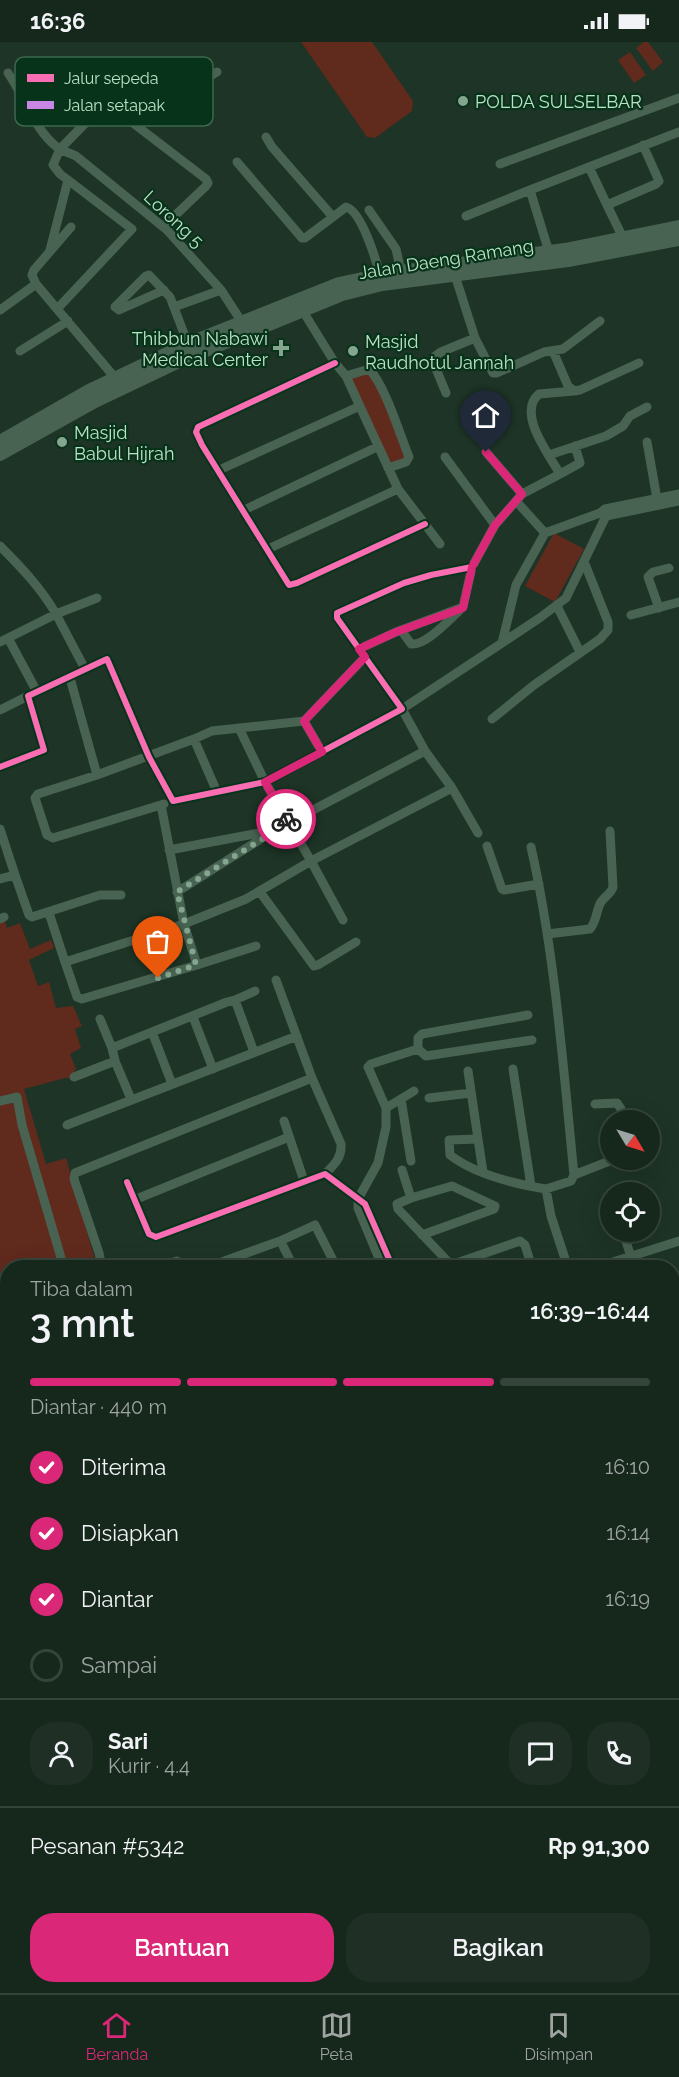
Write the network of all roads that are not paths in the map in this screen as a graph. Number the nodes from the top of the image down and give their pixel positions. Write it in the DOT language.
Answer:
graph roads {
  1 [pos="217,72"];
  2 [pos="8,73"];
  3 [pos="213,74"];
  4 [pos="15,82"];
  5 [pos="679,98"];
  6 [pos="40,126"];
  7 [pos="83,126"];
  8 [pos="138,126"];
  9 [pos="679,132"];
  10 [pos="266,137"];
  11 [pos="643,145"];
  12 [pos="60,149"];
  13 [pos="237,162"];
  14 [pos="500,164"];
  15 [pos="589,167"];
  16 [pos="69,180"];
  17 [pos="530,190"];
  18 [pos="607,205"];
  19 [pos="369,210"];
  20 [pos="466,216"];
  21 [pos="333,218"];
  22 [pos="164,226"];
  23 [pos="71,227"];
  24 [pos="679,228"];
  25 [pos="656,238"];
  26 [pos="679,238"];
  27 [pos="624,240"];
  28 [pos="50,250"];
  29 [pos="549,252"];
  30 [pos="453,270"];
  31 [pos="401,272"];
  32 [pos="381,280"];
  33 [pos="36,284"];
  34 [pos="164,290"];
  35 [pos="221,290"];
  36 [pos="300,305"];
  37 [pos="174,307"];
  38 [pos="58,308"];
  39 [pos="0,310"];
  40 [pos="68,321"];
  41 [pos="600,321"];
  42 [pos="245,327"];
  43 [pos="475,338"];
  44 [pos="188,344"];
  45 [pos="20,351"];
  46 [pos="553,351"];
  47 [pos="335,363"];
  48 [pos="639,363"];
  49 [pos="152,368"];
  50 [pos="346,376"];
  51 [pos="116,378"];
  52 [pos="574,392"];
  53 [pos="446,393"];
  54 [pos="92,396"];
  55 [pos="360,406"];
  56 [pos="647,407"];
  57 [pos="648,442"];
  58 [pos="3,446"];
  59 [pos="575,446"];
  60 [pos="378,447"];
  61 [pos="486,452"];
  62 [pos="549,455"];
  63 [pos="445,457"];
  64 [pos="388,468"];
  65 [pos="217,471"];
  66 [pos="560,474"];
  67 [pos="398,489"];
  68 [pos="679,494"];
  69 [pos="519,497"];
  70 [pos="657,499"];
  71 [pos="679,501"];
  72 [pos="242,511"];
  73 [pos="604,513"];
  74 [pos="425,524"];
  75 [pos="495,525"];
  76 [pos="545,533"];
  77 [pos="440,544"];
  78 [pos="0,546"];
  79 [pos="268,549"];
  80 [pos="585,564"];
  81 [pos="472,567"];
  82 [pos="669,568"];
  83 [pos="97,598"];
  84 [pos="679,602"];
  85 [pos="557,606"];
  86 [pos="463,608"];
  87 [pos="659,608"];
  88 [pos="56,614"];
  89 [pos="631,615"];
  90 [pos="401,630"];
  91 [pos="4,640"];
  92 [pos="502,643"];
  93 [pos="580,652"];
  94 [pos="362,653"];
  95 [pos="85,669"];
  96 [pos="70,678"];
  97 [pos="33,694"];
  98 [pos="402,709"];
  99 [pos="0,710"];
  100 [pos="492,719"];
  101 [pos="304,721"];
  102 [pos="239,728"];
  103 [pos="194,739"];
  104 [pos="425,751"];
  105 [pos="322,752"];
  106 [pos="149,757"];
  107 [pos="0,767"];
  108 [pos="97,776"];
  109 [pos="265,782"];
  110 [pos="452,788"];
  111 [pos="217,792"];
  112 [pos="173,801"];
  113 [pos="161,805"];
  114 [pos="288,823"];
  115 [pos="0,829"];
  116 [pos="275,830"];
  117 [pos="610,831"];
  118 [pos="477,832"];
  119 [pos="487,846"];
  120 [pos="531,847"];
  121 [pos="169,850"];
  122 [pos="310,861"];
  123 [pos="15,874"];
  124 [pos="0,879"];
  125 [pos="539,884"];
  126 [pos="177,892"];
  127 [pos="260,892"];
  128 [pos="121,895"];
  129 [pos="49,913"];
  130 [pos="343,920"];
  131 [pos="184,924"];
  132 [pos="547,934"];
  133 [pos="356,942"];
  134 [pos="256,946"];
  135 [pos="65,962"];
  136 [pos="196,965"];
  137 [pos="276,980"];
  138 [pos="255,992"];
  139 [pos="235,1000"];
  140 [pos="528,1015"];
  141 [pos="193,1017"];
  142 [pos="100,1019"];
  143 [pos="152,1032"];
  144 [pos="297,1036"];
  145 [pos="532,1040"];
  146 [pos="112,1048"];
  147 [pos="418,1049"];
  148 [pos="254,1052"];
  149 [pos="115,1061"];
  150 [pos="213,1069"];
  151 [pos="513,1069"];
  152 [pos="468,1071"];
  153 [pos="74,1077"];
  154 [pos="312,1078"];
  155 [pos="172,1084"];
  156 [pos="414,1091"];
  157 [pos="471,1093"];
  158 [pos="429,1098"];
  159 [pos="131,1099"];
  160 [pos="401,1099"];
  161 [pos="0,1101"];
  162 [pos="595,1104"];
  163 [pos="386,1108"];
  164 [pos="621,1110"];
  165 [pos="284,1121"];
  166 [pos="67,1125"];
  167 [pos="289,1137"];
  168 [pos="478,1139"];
  169 [pos="411,1161"];
  170 [pos="600,1165"];
  171 [pos="402,1170"];
  172 [pos="483,1172"];
  173 [pos="325,1174"];
  174 [pos="574,1175"];
  175 [pos="304,1181"];
  176 [pos="127,1182"];
  177 [pos="531,1186"];
  178 [pos="546,1189"];
  179 [pos="358,1198"];
  180 [pos="411,1198"];
  181 [pos="134,1200"];
  182 [pos="422,1235"];
  183 [pos="679,1241"];
  184 [pos="626,1242"];
  185 [pos="283,1246"];
  186 [pos="631,1257"];
  187 [pos="62,1260"];
  188 [pos="100,1260"];
  189 [pos="227,1260"];
  190 [pos="290,1260"];
  191 [pos="333,1260"];
  192 [pos="381,1260"];
  193 [pos="390,1260"];
  194 [pos="446,1260"];
  195 [pos="468,1260"];
  196 [pos="530,1260"];
  197 [pos="565,1260"];
  198 [pos="623,1260"];
  1 -- 3 [label="street"];
  2 -- 4 [label="street, Lorong 5"];
  5 -- 14 [label="street"];
  6 -- 12 [label="street, Lorong 5"];
  7 -- 12 [label="street"];
  8 -- 22 [label="street"];
  9 -- 11 [label="street"];
  10 -- 21 [label="street"];
  11 -- 15 [label="street"];
  11 -- 18 [label="street"];
  12 -- 16 [label="street"];
  12 -- 22 [label="street, Lorong 5"];
  13 -- 21 [label="street"];
  15 -- 17 [label="street"];
  15 -- 18 [label="street"];
  16 -- 28 [label="street"];
  16 -- 38 [label="street"];
  17 -- 20 [label="street"];
  17 -- 29 [label="street"];
  18 -- 27 [label="street"];
  19 -- 31 [label="street"];
  21 -- 32 [label="street"];
  22 -- 35 [label="street, Lorong 5"];
  23 -- 28 [label="street"];
  24 -- 25 [label="main road, Jalan Daeng Ramang"];
  25 -- 26 [label="main road, Jalan Daeng Ramang"];
  25 -- 27 [label="main road, Jalan Daeng Ramang"];
  25 -- 30 [label="main road, Jalan Daeng Ramang"];
  27 -- 29 [label="main road, Jalan Daeng Ramang"];
  28 -- 33 [label="street"];
  29 -- 30 [label="main road, Jalan Daeng Ramang"];
  30 -- 31 [label="main road, Jalan Daeng Ramang"];
  30 -- 32 [label="main road, Jalan Daeng Ramang"];
  30 -- 43 [label="street"];
  31 -- 32 [label="main road, Jalan Daeng Ramang"];
  32 -- 36 [label="main road, Jalan Daeng Ramang"];
  33 -- 38 [label="street"];
  33 -- 39 [label="street"];
  34 -- 34 [label="street"];
  34 -- 37 [label="street"];
  35 -- 37 [label="street"];
  35 -- 42 [label="street, Lorong 5"];
  36 -- 42 [label="main road, Jalan Daeng Ramang"];
  36 -- 47 [label="street"];
  37 -- 44 [label="street"];
  38 -- 40 [label="street"];
  40 -- 45 [label="street"];
  40 -- 51 [label="street"];
  41 -- 46 [label="street"];
  42 -- 44 [label="main road, Jalan Daeng Ramang"];
  42 -- 49 [label="main road, Jalan Daeng Ramang"];
  43 -- 46 [label="street"];
  43 -- 53 [label="street"];
  44 -- 49 [label="main road, Jalan Daeng Ramang"];
  46 -- 52 [label="street"];
  47 -- 50 [label="street"];
  47 -- 65 [label="street"];
  48 -- 52 [label="street"];
  49 -- 51 [label="main road, Jalan Daeng Ramang"];
  49 -- 54 [label="main road, Jalan Daeng Ramang"];
  50 -- 55 [label="street"];
  50 -- 64 [label="street"];
  51 -- 54 [label="main road, Jalan Daeng Ramang"];
  52 -- 62 [label="street"];
  54 -- 58 [label="main road, Jalan Daeng Ramang"];
  55 -- 60 [label="street"];
  55 -- 65 [label="street"];
  56 -- 59 [label="street"];
  57 -- 70 [label="street"];
  59 -- 62 [label="street"];
  59 -- 66 [label="street"];
  60 -- 64 [label="street"];
  60 -- 72 [label="street"];
  61 -- 69 [label="street"];
  62 -- 66 [label="street"];
  63 -- 75 [label="street"];
  64 -- 67 [label="street"];
  65 -- 72 [label="street"];
  66 -- 69 [label="street"];
  67 -- 74 [label="street"];
  67 -- 79 [label="street"];
  68 -- 70 [label="street"];
  69 -- 75 [label="street"];
  69 -- 76 [label="street"];
  70 -- 73 [label="street"];
  71 -- 73 [label="street"];
  72 -- 79 [label="street"];
  73 -- 76 [label="street"];
  73 -- 80 [label="street"];
  74 -- 77 [label="street"];
  74 -- 79 [label="street"];
  75 -- 81 [label="street"];
  76 -- 92 [label="street"];
  78 -- 88 [label="street"];
  80 -- 85 [label="street"];
  80 -- 93 [label="street"];
  81 -- 86 [label="street"];
  81 -- 94 [label="street"];
  82 -- 87 [label="street"];
  83 -- 88 [label="street"];
  84 -- 87 [label="street"];
  85 -- 92 [label="street"];
  85 -- 93 [label="street"];
  86 -- 90 [label="street"];
  86 -- 90 [label="street"];
  87 -- 89 [label="street"];
  88 -- 91 [label="street"];
  88 -- 95 [label="street"];
  90 -- 94 [label="street"];
  91 -- 97 [label="street"];
  92 -- 98 [label="street"];
  93 -- 100 [label="street"];
  94 -- 98 [label="street"];
  94 -- 101 [label="street"];
  95 -- 96 [label="street"];
  95 -- 106 [label="street"];
  96 -- 97 [label="street"];
  96 -- 108 [label="street"];
  97 -- 99 [label="street"];
  97 -- 107 [label="street"];
  98 -- 104 [label="street"];
  98 -- 105 [label="street"];
  101 -- 102 [label="street"];
  101 -- 105 [label="street"];
  102 -- 103 [label="street"];
  102 -- 109 [label="street"];
  103 -- 106 [label="street"];
  103 -- 111 [label="street"];
  104 -- 110 [label="street"];
  104 -- 114 [label="street"];
  105 -- 109 [label="street"];
  106 -- 108 [label="street"];
  106 -- 112 [label="street"];
  108 -- 113 [label="street"];
  109 -- 111 [label="street"];
  109 -- 114 [label="street"];
  110 -- 118 [label="street"];
  110 -- 122 [label="street"];
  111 -- 112 [label="street"];
  112 -- 113 [label="street"];
  113 -- 121 [label="street"];
  114 -- 116 [label="street"];
  114 -- 122 [label="street"];
  115 -- 123 [label="street"];
  116 -- 121 [label="street"];
  116 -- 126 [label="street"];
  117 -- 132 [label="street"];
  119 -- 125 [label="street"];
  120 -- 125 [label="street"];
  121 -- 126 [label="street"];
  122 -- 127 [label="street"];
  122 -- 130 [label="street"];
  123 -- 124 [label="street"];
  123 -- 129 [label="street"];
  125 -- 132 [label="street"];
  126 -- 131 [label="street"];
  127 -- 131 [label="street"];
  127 -- 133 [label="street"];
  128 -- 129 [label="street"];
  129 -- 135 [label="street"];
  131 -- 135 [label="street"];
  131 -- 136 [label="street"];
  132 -- 174 [label="street"];
  134 -- 136 [label="street"];
  135 -- 136 [label="street"];
  137 -- 144 [label="street"];
  138 -- 139 [label="street"];
  139 -- 141 [label="street"];
  139 -- 148 [label="street"];
  140 -- 147 [label="street"];
  141 -- 143 [label="street"];
  141 -- 150 [label="street"];
  142 -- 146 [label="street"];
  143 -- 146 [label="street"];
  143 -- 155 [label="street"];
  144 -- 148 [label="street"];
  144 -- 154 [label="street"];
  145 -- 147 [label="street"];
  146 -- 149 [label="street"];
  147 -- 163 [label="street"];
  148 -- 150 [label="street"];
  149 -- 153 [label="street"];
  149 -- 159 [label="street"];
  150 -- 155 [label="street"];
  151 -- 177 [label="street"];
  152 -- 157 [label="street"];
  154 -- 173 [label="street"];
  154 -- 188 [label="street"];
  155 -- 159 [label="street"];
  156 -- 160 [label="street"];
  157 -- 158 [label="street"];
  157 -- 168 [label="street"];
  159 -- 166 [label="street"];
  160 -- 163 [label="street"];
  160 -- 169 [label="street"];
  161 -- 187 [label="street"];
  162 -- 164 [label="street"];
  163 -- 179 [label="street"];
  165 -- 167 [label="street"];
  167 -- 175 [label="street"];
  167 -- 181 [label="street"];
  168 -- 172 [label="street"];
  168 -- 172 [label="street"];
  170 -- 174 [label="street"];
  171 -- 180 [label="street"];
  172 -- 177 [label="street"];
  173 -- 175 [label="street"];
  173 -- 179 [label="street"];
  174 -- 178 [label="street"];
  175 -- 181 [label="street"];
  176 -- 181 [label="street"];
  177 -- 178 [label="street"];
  178 -- 197 [label="street"];
  179 -- 192 [label="street"];
  179 -- 193 [label="street"];
  180 -- 182 [label="street"];
  180 -- 182 [label="street"];
  182 -- 194 [label="street"];
  183 -- 186 [label="street"];
  184 -- 186 [label="street"];
  185 -- 190 [label="street"];
  186 -- 198 [label="street"];
  189 -- 191 [label="street"];
  195 -- 196 [label="street"];
}
